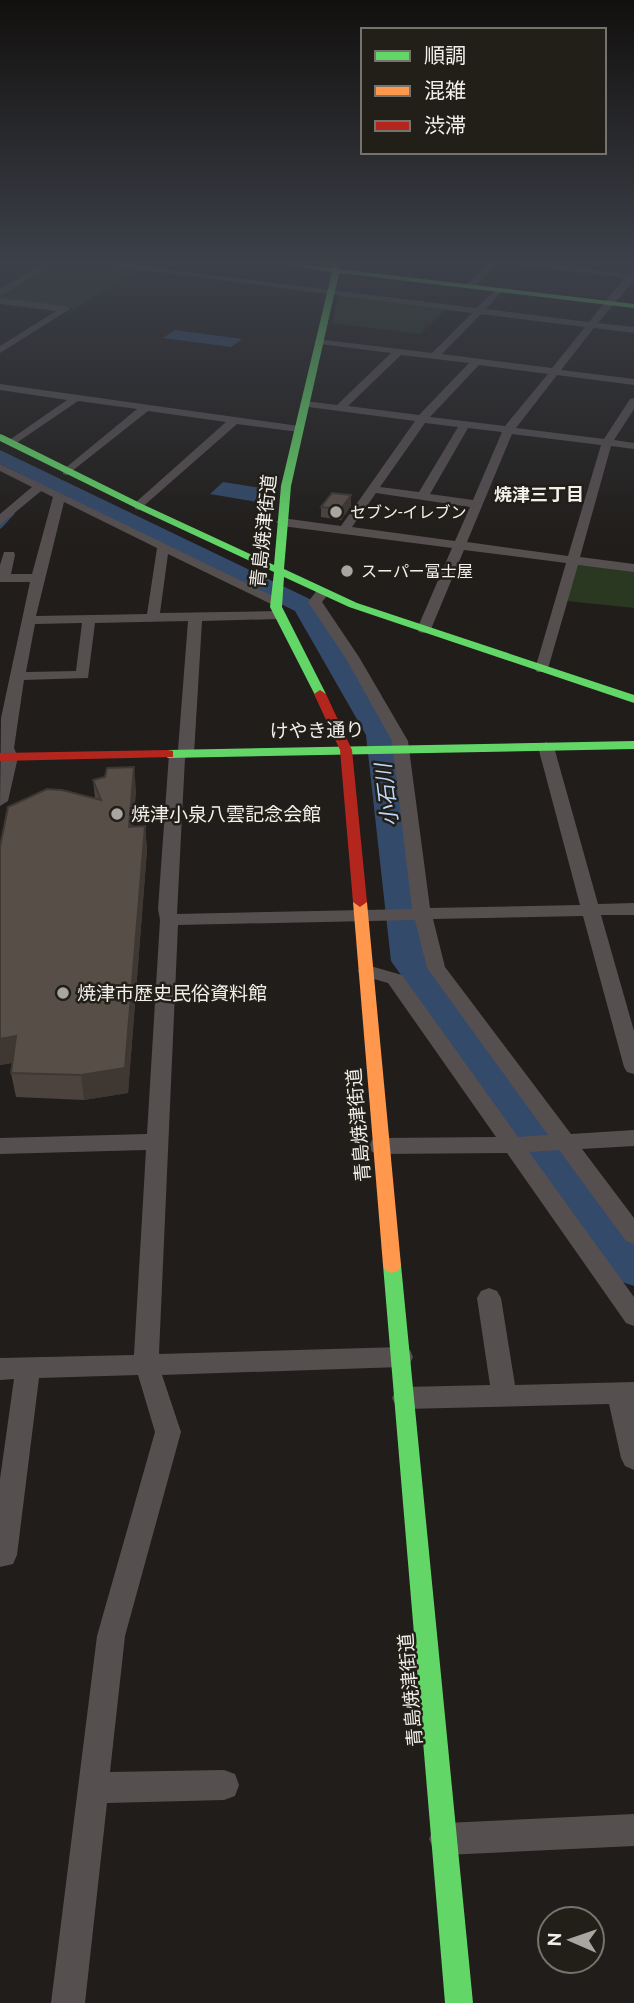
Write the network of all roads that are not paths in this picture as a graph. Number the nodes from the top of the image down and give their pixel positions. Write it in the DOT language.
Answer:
graph roads {
  1 [pos="316,357"];
  2 [pos="392,357"];
  3 [pos="444,357"];
  4 [pos="567,357"];
  5 [pos="476,362"];
  6 [pos="556,372"];
  7 [pos="634,382"];
  8 [pos="0,387"];
  9 [pos="16,389"];
  10 [pos="76,397"];
  11 [pos="0,400"];
  12 [pos="634,401"];
  13 [pos="305,404"];
  14 [pos="146,407"];
  15 [pos="340,408"];
  16 [pos="422,419"];
  17 [pos="235,420"];
  18 [pos="464,425"];
  19 [pos="299,429"];
  20 [pos="509,430"];
  21 [pos="6,440"];
  22 [pos="607,442"];
  23 [pos="634,446"];
  24 [pos="0,467"];
  25 [pos="67,472"];
  26 [pos="41,488"];
  27 [pos="372,489"];
  28 [pos="59,496"];
  29 [pos="423,496"];
  30 [pos="477,504"];
  31 [pos="139,506"];
  32 [pos="0,521"];
  33 [pos="282,522"];
  34 [pos="344,530"];
  35 [pos="459,545"];
  36 [pos="163,547"];
  37 [pos="9,555"];
  38 [pos="573,560"];
  39 [pos="634,568"];
  40 [pos="277,577"];
  41 [pos="1,578"];
  42 [pos="37,578"];
  43 [pos="323,593"];
  44 [pos="277,608"];
  45 [pos="153,617"];
  46 [pos="195,617"];
  47 [pos="89,618"];
  48 [pos="30,620"];
  49 [pos="424,629"];
  50 [pos="542,669"];
  51 [pos="19,676"];
  52 [pos="634,699"];
  53 [pos="634,745"];
  54 [pos="546,747"];
  55 [pos="398,749"];
  56 [pos="346,750"];
  57 [pos="182,754"];
  58 [pos="5,757"];
  59 [pos="0,801"];
  60 [pos="634,909"];
  61 [pos="591,910"];
  62 [pos="361,914"];
  63 [pos="422,914"];
  64 [pos="169,920"];
  65 [pos="367,971"];
  66 [pos="634,1067"];
  67 [pos="634,1138"];
  68 [pos="566,1141"];
  69 [pos="156,1142"];
  70 [pos="516,1144"];
  71 [pos="0,1146"];
  72 [pos="380,1146"];
  73 [pos="634,1235"];
  74 [pos="489,1298"];
  75 [pos="634,1316"];
  76 [pos="401,1357"];
  77 [pos="146,1363"];
  78 [pos="28,1367"];
  79 [pos="0,1369"];
  80 [pos="627,1394"];
  81 [pos="504,1396"];
  82 [pos="405,1398"];
  83 [pos="634,1458"];
  84 [pos="3,1555"];
  85 [pos="224,1785"];
  86 [pos="93,1788"];
  87 [pos="634,1830"];
  88 [pos="445,1839"];
  89 [pos="68,2003"];
  90 [pos="459,2003"];
  1 -- 13 [label="main road, 青島焼津街道"];
  2 -- 15 [label="street"];
  3 -- 5 [label="street"];
  4 -- 6 [label="street"];
  5 -- 6 [label="street"];
  5 -- 16 [label="street"];
  6 -- 7 [label="street"];
  6 -- 20 [label="street"];
  8 -- 9 [label="street"];
  9 -- 10 [label="street"];
  9 -- 11 [label="street"];
  10 -- 14 [label="street"];
  10 -- 21 [label="street"];
  12 -- 22 [label="street"];
  13 -- 15 [label="street"];
  13 -- 19 [label="main road, 青島焼津街道"];
  14 -- 17 [label="street"];
  14 -- 25 [label="street"];
  15 -- 16 [label="street"];
  16 -- 18 [label="street"];
  16 -- 27 [label="street"];
  17 -- 19 [label="street"];
  17 -- 31 [label="street"];
  18 -- 20 [label="street"];
  18 -- 29 [label="street"];
  19 -- 33 [label="main road, 青島焼津街道"];
  20 -- 22 [label="street"];
  20 -- 30 [label="street"];
  21 -- 25 [label="main road"];
  22 -- 23 [label="street"];
  22 -- 38 [label="street"];
  24 -- 26 [label="street"];
  25 -- 31 [label="main road"];
  26 -- 28 [label="street"];
  26 -- 32 [label="street"];
  27 -- 29 [label="street"];
  27 -- 34 [label="street"];
  28 -- 36 [label="street"];
  28 -- 42 [label="street"];
  29 -- 30 [label="street"];
  30 -- 35 [label="street"];
  31 -- 40 [label="main road"];
  33 -- 34 [label="street"];
  33 -- 40 [label="main road, 青島焼津街道"];
  34 -- 35 [label="street"];
  35 -- 38 [label="street"];
  35 -- 49 [label="street"];
  36 -- 44 [label="street"];
  36 -- 45 [label="street"];
  37 -- 41 [label="street"];
  38 -- 39 [label="street"];
  38 -- 50 [label="street"];
  40 -- 43 [label="main road"];
  40 -- 44 [label="main road, 青島焼津街道"];
  41 -- 42 [label="street"];
  42 -- 48 [label="street"];
  43 -- 49 [label="main road"];
  43 -- 55 [label="street"];
  44 -- 46 [label="street"];
  44 -- 56 [label="main road, 青島焼津街道"];
  45 -- 46 [label="street"];
  45 -- 47 [label="street"];
  46 -- 57 [label="street"];
  47 -- 48 [label="street"];
  47 -- 51 [label="street"];
  48 -- 51 [label="street"];
  49 -- 50 [label="main road"];
  50 -- 52 [label="main road"];
  51 -- 58 [label="street"];
  53 -- 54 [label="main road, けやき通り"];
  54 -- 55 [label="main road, けやき通り"];
  54 -- 61 [label="street"];
  55 -- 56 [label="main road, けやき通り"];
  55 -- 63 [label="street"];
  56 -- 57 [label="main road, けやき通り"];
  56 -- 62 [label="main road, 青島焼津街道"];
  57 -- 58 [label="main road, けやき通り"];
  57 -- 64 [label="street"];
  58 -- 59 [label="street"];
  60 -- 61 [label="street"];
  61 -- 63 [label="street"];
  61 -- 66 [label="street"];
  62 -- 63 [label="street"];
  62 -- 64 [label="street"];
  62 -- 65 [label="main road, 青島焼津街道"];
  63 -- 68 [label="street"];
  64 -- 69 [label="street"];
  65 -- 70 [label="street"];
  65 -- 72 [label="main road, 青島焼津街道"];
  67 -- 68 [label="street"];
  68 -- 70 [label="street"];
  68 -- 73 [label="street"];
  69 -- 71 [label="street"];
  69 -- 77 [label="street"];
  70 -- 72 [label="street"];
  70 -- 75 [label="street"];
  72 -- 76 [label="main road, 青島焼津街道"];
  74 -- 81 [label="street"];
  76 -- 77 [label="street"];
  76 -- 82 [label="main road, 青島焼津街道"];
  77 -- 78 [label="street"];
  77 -- 86 [label="street"];
  78 -- 79 [label="street"];
  78 -- 84 [label="street"];
  80 -- 81 [label="street"];
  80 -- 83 [label="street"];
  81 -- 82 [label="street"];
  82 -- 88 [label="main road, 青島焼津街道"];
  85 -- 86 [label="street"];
  86 -- 89 [label="street"];
  87 -- 88 [label="street"];
  88 -- 90 [label="main road, 青島焼津街道"];
}
